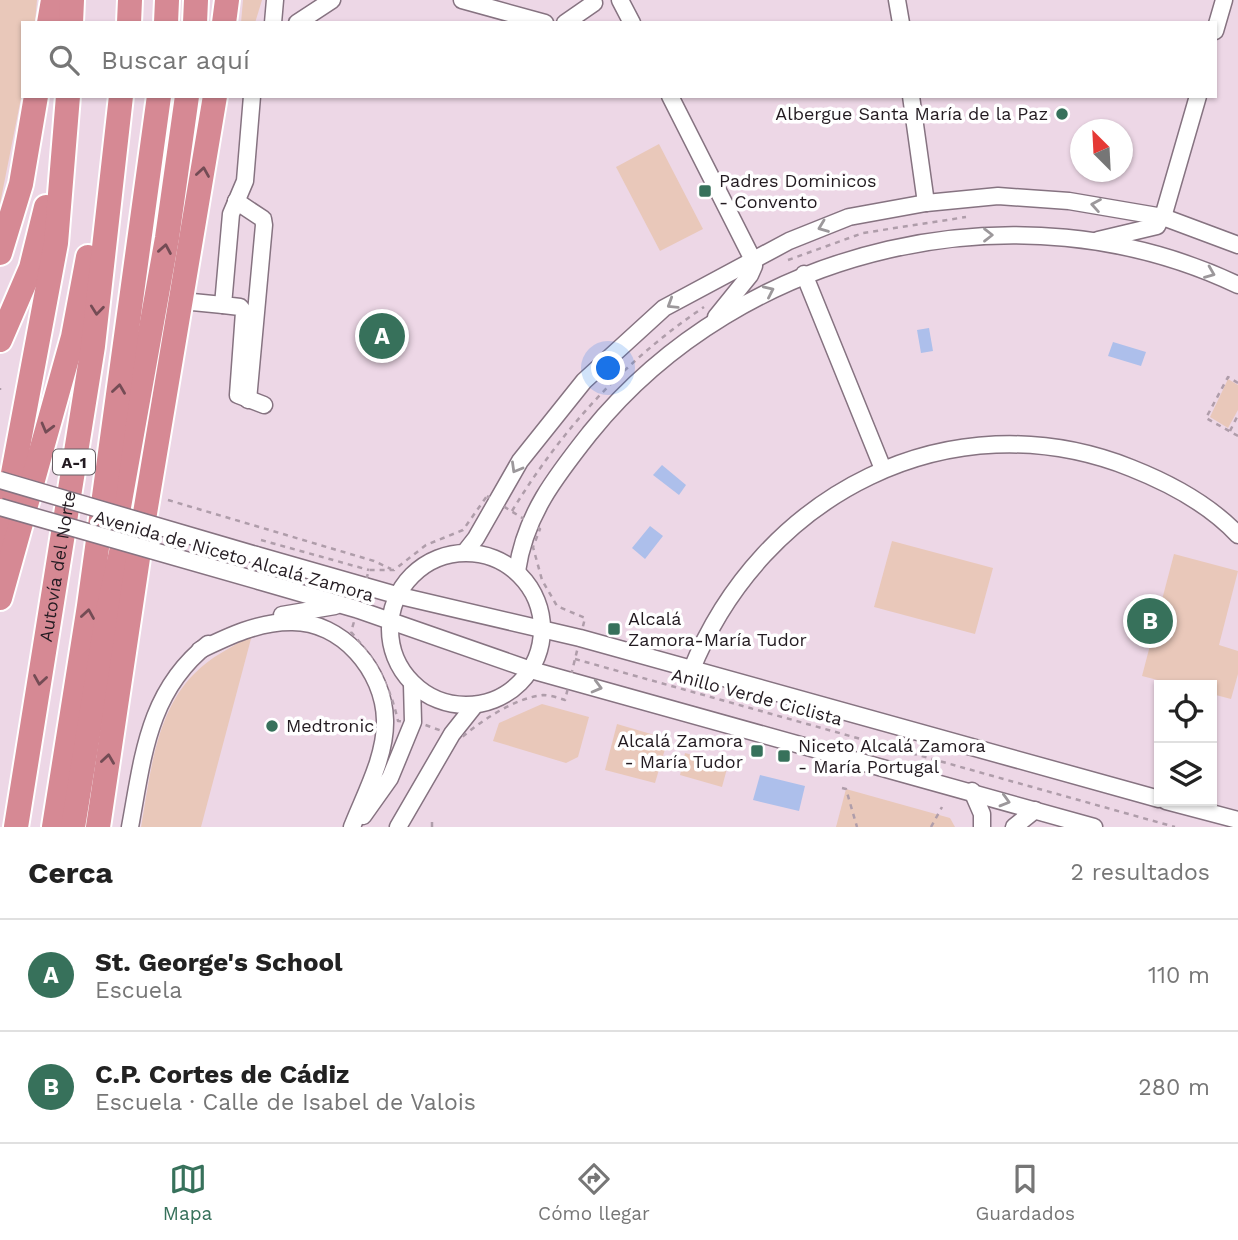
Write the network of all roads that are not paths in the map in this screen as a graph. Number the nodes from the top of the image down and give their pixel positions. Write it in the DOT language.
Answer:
graph roads {
  1 [pos="53,0"];
  2 [pos="72,0"];
  3 [pos="130,0"];
  4 [pos="167,0"];
  5 [pos="196,0"];
  6 [pos="227,0"];
  7 [pos="332,0"];
  8 [pos="462,0"];
  9 [pos="620,0"];
  10 [pos="897,0"];
  11 [pos="1224,0"];
  12 [pos="594,1"];
  13 [pos="277,2"];
  14 [pos="49,21"];
  15 [pos="71,21"];
  16 [pos="129,21"];
  17 [pos="166,21"];
  18 [pos="195,21"];
  19 [pos="224,21"];
  20 [pos="273,21"];
  21 [pos="300,21"];
  22 [pos="538,21"];
  23 [pos="568,21"];
  24 [pos="631,21"];
  25 [pos="901,21"];
  26 [pos="1217,24"];
  27 [pos="36,98"];
  28 [pos="66,98"];
  29 [pos="67,98"];
  30 [pos="108,98"];
  31 [pos="121,98"];
  32 [pos="159,98"];
  33 [pos="187,98"];
  34 [pos="215,98"];
  35 [pos="252,98"];
  36 [pos="671,98"];
  37 [pos="911,98"];
  38 [pos="1197,98"];
  39 [pos="236,201"];
  40 [pos="198,203"];
  41 [pos="926,203"];
  42 [pos="1163,217"];
  43 [pos="1095,241"];
  44 [pos="1238,245"];
  45 [pos="0,253"];
  46 [pos="752,258"];
  47 [pos="804,274"];
  48 [pos="1238,285"];
  49 [pos="182,301"];
  50 [pos="223,304"];
  51 [pos="710,325"];
  52 [pos="0,340"];
  53 [pos="248,400"];
  54 [pos="264,405"];
  55 [pos="883,469"];
  56 [pos="0,480"];
  57 [pos="0,507"];
  58 [pos="1238,535"];
  59 [pos="0,543"];
  60 [pos="465,552"];
  61 [pos="517,571"];
  62 [pos="396,594"];
  63 [pos="0,598"];
  64 [pos="341,605"];
  65 [pos="108,606"];
  66 [pos="388,623"];
  67 [pos="542,628"];
  68 [pos="200,650"];
  69 [pos="531,670"];
  70 [pos="691,671"];
  71 [pos="412,684"];
  72 [pos="475,705"];
  73 [pos="972,791"];
  74 [pos="1154,798"];
  75 [pos="1185,806"];
  76 [pos="1035,810"];
  77 [pos="1238,820"];
  78 [pos="16,827"];
  79 [pos="54,827"];
  80 [pos="73,827"];
  81 [pos="98,827"];
  82 [pos="130,827"];
  83 [pos="354,827"];
  84 [pos="398,827"];
  85 [pos="982,827"];
  86 [pos="1014,827"];
  87 [pos="1094,827"];
  1 -- 14 [label="highway"];
  2 -- 15 [label="highway"];
  3 -- 16 [label="highway"];
  4 -- 17 [label="highway"];
  5 -- 18 [label="highway"];
  6 -- 19 [label="highway"];
  7 -- 21 [label="street"];
  8 -- 22 [label="street"];
  9 -- 24 [label="street"];
  10 -- 25 [label="street"];
  11 -- 26 [label="street"];
  12 -- 23 [label="street"];
  13 -- 20 [label="street"];
  27 -- 45 [label="highway"];
  28 -- 52 [label="highway"];
  29 -- 59 [label="highway"];
  30 -- 63 [label="highway, one-way"];
  31 -- 78 [label="highway, Autovía del Norte / A-1, one-way"];
  79 -- 32 [label="highway, Autovía del Norte / A-1, one-way"];
  65 -- 33 [label="highway, one-way"];
  40 -- 34 [label="highway, one-way"];
  35 -- 39 [label="street"];
  36 -- 46 [label="street"];
  37 -- 41 [label="street"];
  38 -- 42 [label="street"];
  39 -- 50 [label="street"];
  39 -- 53 [label="street"];
  40 -- 49 [label="highway"];
  40 -- 65 [label="highway"];
  42 -- 41 [label="street, one-way"];
  41 -- 46 [label="street, one-way"];
  42 -- 43 [label="street"];
  42 -- 44 [label="street"];
  47 -- 43 [label="street, one-way"];
  43 -- 48 [label="street, one-way"];
  46 -- 51 [label="street"];
  46 -- 60 [label="street, one-way"];
  51 -- 47 [label="street, one-way"];
  47 -- 55 [label="street"];
  49 -- 50 [label="street"];
  81 -- 49 [label="highway, one-way"];
  50 -- 53 [label="street"];
  51 -- 61 [label="street"];
  53 -- 54 [label="street"];
  55 -- 58 [label="street"];
  55 -- 70 [label="street"];
  56 -- 62 [label="street, Avenida de Niceto Alcalá Zamora, bridge"];
  57 -- 64 [label="street, Avenida de Niceto Alcalá Zamora, bridge"];
  60 -- 61 [label="street, Avenida de Niceto Alcalá Zamora"];
  60 -- 62 [label="street, Avenida de Niceto Alcalá Zamora"];
  61 -- 67 [label="street, Avenida de Niceto Alcalá Zamora"];
  62 -- 66 [label="street, Avenida de Niceto Alcalá Zamora"];
  62 -- 67 [label="street, Avenida de Niceto Alcalá Zamora"];
  64 -- 66 [label="street, Avenida de Niceto Alcalá Zamora"];
  64 -- 68 [label="street"];
  65 -- 80 [label="highway"];
  66 -- 69 [label="street, Avenida de Niceto Alcalá Zamora"];
  66 -- 71 [label="street, Avenida de Niceto Alcalá Zamora"];
  67 -- 69 [label="street, Avenida de Niceto Alcalá Zamora"];
  67 -- 70 [label="street, Avenida de Niceto Alcalá Zamora"];
  68 -- 82 [label="street"];
  68 -- 83 [label="street"];
  69 -- 72 [label="street, Avenida de Niceto Alcalá Zamora"];
  69 -- 73 [label="street, Avenida de Niceto Alcalá Zamora, one-way"];
  70 -- 74 [label="street, Avenida de Niceto Alcalá Zamora"];
  71 -- 72 [label="street, Avenida de Niceto Alcalá Zamora"];
  71 -- 83 [label="street"];
  72 -- 84 [label="street"];
  73 -- 76 [label="street, Avenida de Niceto Alcalá Zamora, one-way"];
  73 -- 85 [label="street"];
  75 -- 77 [label="street"];
  76 -- 86 [label="street"];
  76 -- 87 [label="street, Avenida de Niceto Alcalá Zamora"];
}
